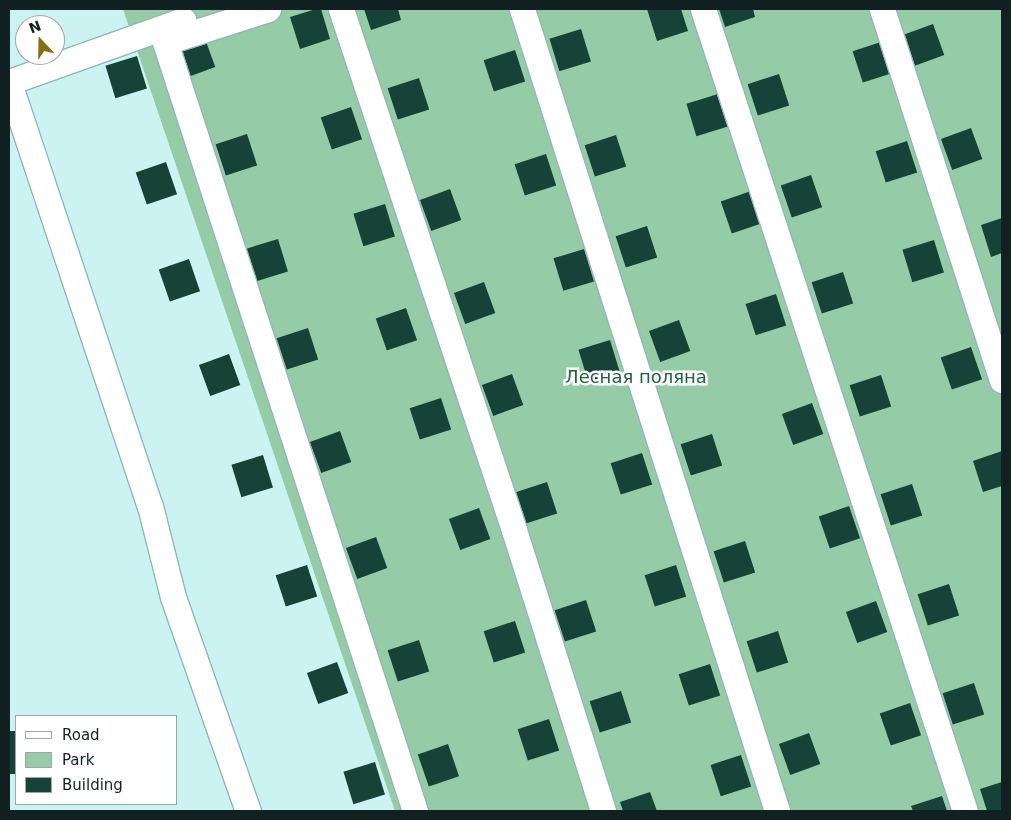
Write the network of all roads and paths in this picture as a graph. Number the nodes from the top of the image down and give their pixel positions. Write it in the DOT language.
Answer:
graph roads {
  1 [pos="218,9"];
  2 [pos="268,9"];
  3 [pos="341,9"];
  4 [pos="522,9"];
  5 [pos="703,9"];
  6 [pos="882,9"];
  7 [pos="158,18"];
  8 [pos="9,82"];
  9 [pos="1002,380"];
  10 [pos="248,811"];
  11 [pos="415,811"];
  12 [pos="603,811"];
  13 [pos="777,811"];
  14 [pos="965,811"];
  1 -- 7 [label="street"];
  2 -- 11 [label="street"];
  3 -- 12 [label="street"];
  4 -- 13 [label="street"];
  5 -- 14 [label="street"];
  6 -- 9 [label="street"];
  7 -- 8 [label="street"];
  8 -- 10 [label="street"];
}
